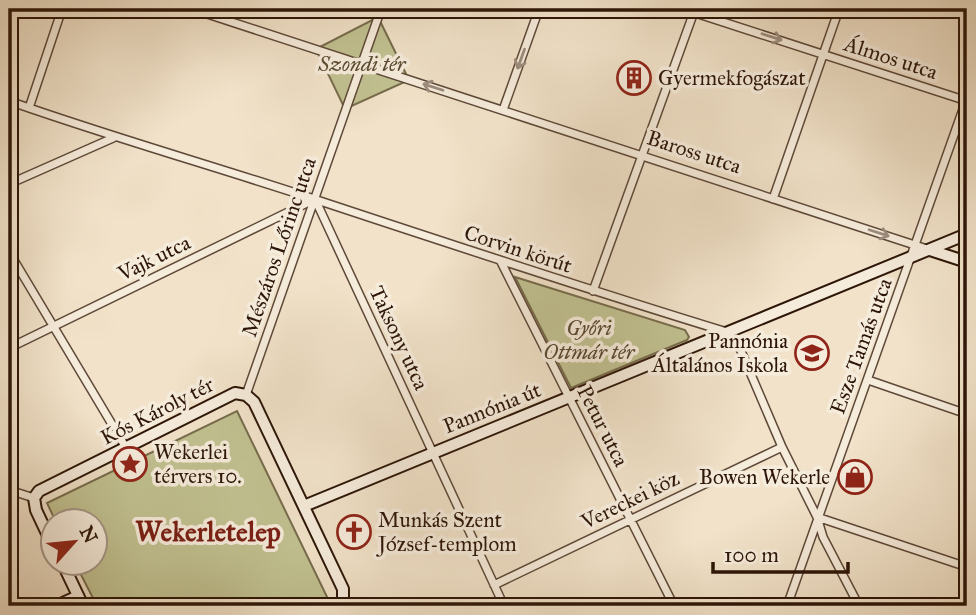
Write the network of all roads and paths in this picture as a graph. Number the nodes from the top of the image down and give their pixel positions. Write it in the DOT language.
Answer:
graph roads {
  1 [pos="62,9"];
  2 [pos="192,9"];
  3 [pos="539,9"];
  4 [pos="683,9"];
  5 [pos="839,9"];
  6 [pos="695,10"];
  7 [pos="215,12"];
  8 [pos="379,13"];
  9 [pos="823,54"];
  10 [pos="361,64"];
  11 [pos="967,100"];
  12 [pos="9,101"];
  13 [pos="29,108"];
  14 [pos="503,110"];
  15 [pos="114,138"];
  16 [pos="642,155"];
  17 [pos="9,184"];
  18 [pos="315,199"];
  19 [pos="773,199"];
  20 [pos="967,234"];
  21 [pos="915,245"];
  22 [pos="930,250"];
  23 [pos="9,251"];
  24 [pos="912,258"];
  25 [pos="501,262"];
  26 [pos="967,262"];
  27 [pos="593,291"];
  28 [pos="54,326"];
  29 [pos="727,332"];
  30 [pos="9,348"];
  31 [pos="868,380"];
  32 [pos="246,395"];
  33 [pos="569,397"];
  34 [pos="967,414"];
  35 [pos="113,426"];
  36 [pos="119,436"];
  37 [pos="782,447"];
  38 [pos="126,448"];
  39 [pos="433,453"];
  40 [pos="9,490"];
  41 [pos="34,498"];
  42 [pos="304,506"];
  43 [pos="38,514"];
  44 [pos="817,517"];
  45 [pos="631,520"];
  46 [pos="967,567"];
  47 [pos="68,576"];
  48 [pos="494,585"];
  49 [pos="80,601"];
  50 [pos="341,604"];
  51 [pos="57,606"];
  52 [pos="358,606"];
  53 [pos="504,606"];
  54 [pos="674,606"];
  55 [pos="787,606"];
  56 [pos="859,606"];
  1 -- 13 [label="street"];
  2 -- 7 [label="street"];
  3 -- 14 [label="street, one-way"];
  4 -- 6 [label="street, Álmos utca"];
  5 -- 9 [label="street"];
  6 -- 9 [label="street, Álmos utca, one-way"];
  6 -- 16 [label="street"];
  7 -- 10 [label="street"];
  8 -- 10 [label="street"];
  9 -- 11 [label="street, Álmos utca"];
  9 -- 19 [label="street"];
  14 -- 10 [label="street, Baross utca, one-way"];
  10 -- 18 [label="street, Mészáros Lőrinc utca"];
  11 -- 21 [label="street, Esze Tamás utca"];
  12 -- 13 [label="street, Corvin körút"];
  13 -- 15 [label="street, Corvin körút"];
  14 -- 16 [label="street, Baross utca"];
  15 -- 17 [label="street"];
  15 -- 18 [label="street, Corvin körút"];
  16 -- 19 [label="street, Baross utca"];
  16 -- 27 [label="street"];
  18 -- 25 [label="street, Corvin körút"];
  18 -- 28 [label="street, Vajk utca"];
  18 -- 32 [label="street, Mészáros Lőrinc utca"];
  18 -- 39 [label="street, Taksony utca"];
  19 -- 21 [label="street, Baross utca, one-way"];
  20 -- 22 [label="street, Pannónia út"];
  21 -- 22 [label="street, Baross utca"];
  21 -- 24 [label="street, Esze Tamás utca"];
  22 -- 24 [label="street, Pannónia út"];
  22 -- 26 [label="street, Baross utca"];
  23 -- 28 [label="street"];
  24 -- 29 [label="street, Pannónia út"];
  24 -- 31 [label="street, Esze Tamás utca"];
  25 -- 27 [label="street, Corvin körút"];
  25 -- 33 [label="street, Petur utca"];
  27 -- 29 [label="street, Corvin körút"];
  28 -- 30 [label="street, Vajk utca"];
  28 -- 35 [label="street"];
  29 -- 33 [label="street, Pannónia út"];
  29 -- 37 [label="street"];
  31 -- 34 [label="street"];
  31 -- 44 [label="street, Esze Tamás utca"];
  32 -- 38 [label="street, Kós Károly tér"];
  32 -- 42 [label="street, Kós Károly tér"];
  33 -- 39 [label="street, Pannónia út"];
  33 -- 45 [label="street, Petur utca"];
  36 -- 38 [label="street"];
  37 -- 44 [label="street"];
  37 -- 45 [label="street, Vereckei köz"];
  38 -- 41 [label="street, Kós Károly tér"];
  39 -- 42 [label="street, Pannónia út"];
  39 -- 48 [label="street, Taksony utca"];
  40 -- 41 [label="street"];
  41 -- 43 [label="street"];
  42 -- 50 [label="street, Kós Károly tér"];
  44 -- 46 [label="street"];
  44 -- 55 [label="street, Esze Tamás utca"];
  44 -- 56 [label="street"];
  45 -- 48 [label="street, Vereckei köz"];
  45 -- 54 [label="street, Petur utca"];
  47 -- 49 [label="street"];
  48 -- 53 [label="street, Taksony utca"];
  49 -- 51 [label="street"];
  50 -- 52 [label="street"];
}
